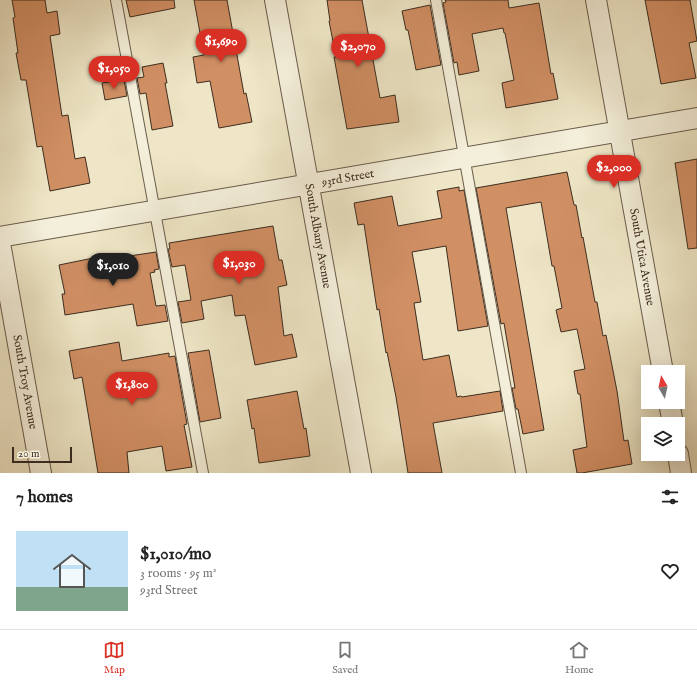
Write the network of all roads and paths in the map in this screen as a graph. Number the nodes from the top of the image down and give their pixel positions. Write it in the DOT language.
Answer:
graph roads {
  1 [pos="116,0"];
  2 [pos="275,0"];
  3 [pos="436,0"];
  4 [pos="596,0"];
  5 [pos="697,118"];
  6 [pos="620,132"];
  7 [pos="464,158"];
  8 [pos="309,184"];
  9 [pos="155,211"];
  10 [pos="0,238"];
  11 [pos="0,243"];
  12 [pos="662,365"];
  13 [pos="679,461"];
  14 [pos="41,473"];
  15 [pos="203,473"];
  16 [pos="361,473"];
  17 [pos="521,473"];
  18 [pos="681,473"];
  1 -- 9 [label="lane"];
  2 -- 8 [label="street, South Albany Avenue"];
  3 -- 7 [label="lane"];
  4 -- 6 [label="street, South Utica Avenue"];
  5 -- 6 [label="street, 93rd Street"];
  6 -- 7 [label="street, 93rd Street"];
  6 -- 12 [label="street, South Utica Avenue"];
  7 -- 8 [label="street, 93rd Street"];
  7 -- 17 [label="lane"];
  8 -- 9 [label="street, 93rd Street"];
  8 -- 16 [label="street, South Albany Avenue"];
  9 -- 10 [label="street, 93rd Street"];
  9 -- 15 [label="lane"];
  11 -- 14 [label="street, South Troy Avenue"];
  13 -- 18 [label="street"];
}
